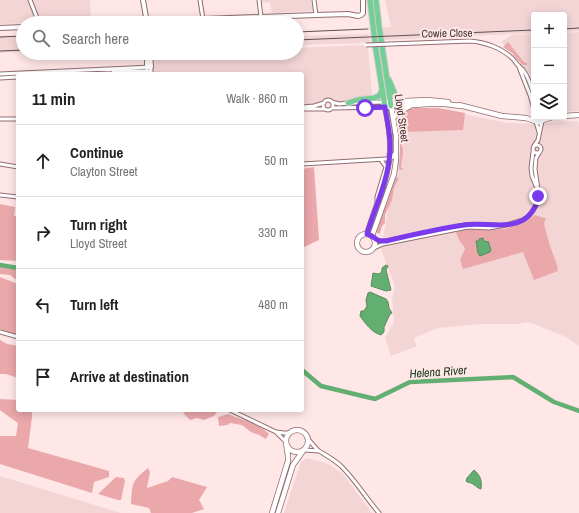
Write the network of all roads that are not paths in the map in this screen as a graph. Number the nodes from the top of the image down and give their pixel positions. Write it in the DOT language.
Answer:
graph roads {
  1 [pos="30,0"];
  2 [pos="143,0"];
  3 [pos="200,0"];
  4 [pos="259,0"];
  5 [pos="314,0"];
  6 [pos="363,0"];
  7 [pos="370,0"];
  8 [pos="376,0"];
  9 [pos="316,15"];
  10 [pos="36,16"];
  11 [pos="145,16"];
  12 [pos="203,16"];
  13 [pos="261,16"];
  14 [pos="288,16"];
  15 [pos="16,27"];
  16 [pos="0,28"];
  17 [pos="366,45"];
  18 [pos="149,60"];
  19 [pos="384,64"];
  20 [pos="519,67"];
  21 [pos="149,71"];
  22 [pos="109,72"];
  23 [pos="0,74"];
  24 [pos="16,74"];
  25 [pos="16,77"];
  26 [pos="0,78"];
  27 [pos="531,89"];
  28 [pos="382,90"];
  29 [pos="531,98"];
  30 [pos="402,101"];
  31 [pos="324,102"];
  32 [pos="332,102"];
  33 [pos="348,103"];
  34 [pos="384,104"];
  35 [pos="390,104"];
  36 [pos="413,105"];
  37 [pos="461,106"];
  38 [pos="304,108"];
  39 [pos="304,108"];
  40 [pos="332,108"];
  41 [pos="325,109"];
  42 [pos="567,116"];
  43 [pos="578,117"];
  44 [pos="393,118"];
  45 [pos="16,119"];
  46 [pos="531,119"];
  47 [pos="0,120"];
  48 [pos="535,120"];
  49 [pos="543,120"];
  50 [pos="539,132"];
  51 [pos="396,140"];
  52 [pos="538,140"];
  53 [pos="534,146"];
  54 [pos="540,148"];
  55 [pos="533,152"];
  56 [pos="539,153"];
  57 [pos="390,159"];
  58 [pos="381,160"];
  59 [pos="0,164"];
  60 [pos="304,164"];
  61 [pos="16,167"];
  62 [pos="0,195"];
  63 [pos="16,197"];
  64 [pos="377,202"];
  65 [pos="538,202"];
  66 [pos="506,225"];
  67 [pos="367,234"];
  68 [pos="373,237"];
  69 [pos="374,248"];
  70 [pos="0,332"];
  71 [pos="16,337"];
  72 [pos="234,412"];
  73 [pos="276,432"];
  74 [pos="290,433"];
  75 [pos="308,439"];
  76 [pos="286,442"];
  77 [pos="305,450"];
  78 [pos="319,451"];
  79 [pos="272,513"];
  80 [pos="278,513"];
  81 [pos="379,513"];
  1 -- 10 [label="street"];
  2 -- 11 [label="street"];
  3 -- 12 [label="street"];
  4 -- 13 [label="street"];
  5 -- 9 [label="street"];
  6 -- 9 [label="street"];
  7 -- 28 [label="main road, Lloyd Street"];
  8 -- 19 [label="main road, Lloyd Street"];
  9 -- 14 [label="street"];
  15 -- 16 [label="street"];
  17 -- 20 [label="street, Cowie Close, bridge"];
  18 -- 21 [label="street"];
  19 -- 30 [label="main road"];
  19 -- 35 [label="main road, Lloyd Street"];
  20 -- 27 [label="street, Cowie Close"];
  20 -- 29 [label="street, Cowie Close"];
  21 -- 22 [label="street"];
  23 -- 24 [label="street"];
  25 -- 26 [label="street"];
  28 -- 33 [label="main road"];
  28 -- 34 [label="main road, Lloyd Street"];
  30 -- 35 [label="main road"];
  30 -- 37 [label="main road"];
  31 -- 32 [label="street"];
  31 -- 38 [label="street"];
  31 -- 41 [label="street"];
  32 -- 33 [label="street"];
  32 -- 40 [label="street"];
  33 -- 34 [label="street"];
  34 -- 35 [label="main road"];
  34 -- 40 [label="street"];
  34 -- 57 [label="main road, Lloyd Street"];
  35 -- 36 [label="main road"];
  35 -- 44 [label="main road, Lloyd Street"];
  36 -- 37 [label="main road"];
  36 -- 44 [label="main road"];
  37 -- 46 [label="main road"];
  39 -- 41 [label="street"];
  40 -- 41 [label="street"];
  42 -- 43 [label="main road"];
  44 -- 51 [label="main road, Lloyd Street"];
  45 -- 47 [label="street"];
  48 -- 50 [label="street"];
  49 -- 50 [label="street"];
  50 -- 52 [label="street"];
  51 -- 57 [label="street"];
  51 -- 68 [label="main road, Lloyd Street"];
  52 -- 53 [label="street"];
  52 -- 54 [label="street"];
  53 -- 54 [label="street"];
  53 -- 55 [label="street"];
  54 -- 56 [label="street"];
  55 -- 56 [label="street"];
  55 -- 65 [label="street"];
  56 -- 65 [label="street"];
  57 -- 58 [label="street"];
  57 -- 64 [label="main road, Lloyd Street"];
  58 -- 60 [label="street"];
  58 -- 64 [label="street"];
  59 -- 61 [label="street"];
  62 -- 63 [label="street"];
  64 -- 67 [label="main road, Lloyd Street"];
  65 -- 66 [label="street"];
  66 -- 68 [label="street"];
  66 -- 69 [label="street"];
  67 -- 68 [label="main road"];
  67 -- 69 [label="main road"];
  68 -- 69 [label="main road"];
  70 -- 71 [label="street"];
  72 -- 73 [label="street"];
  73 -- 74 [label="street"];
  73 -- 76 [label="street"];
  74 -- 75 [label="main road"];
  74 -- 76 [label="main road"];
  75 -- 77 [label="main road"];
  75 -- 78 [label="street"];
  76 -- 77 [label="main road"];
  76 -- 79 [label="main road"];
  77 -- 78 [label="street"];
  77 -- 80 [label="main road"];
  78 -- 81 [label="street"];
}
